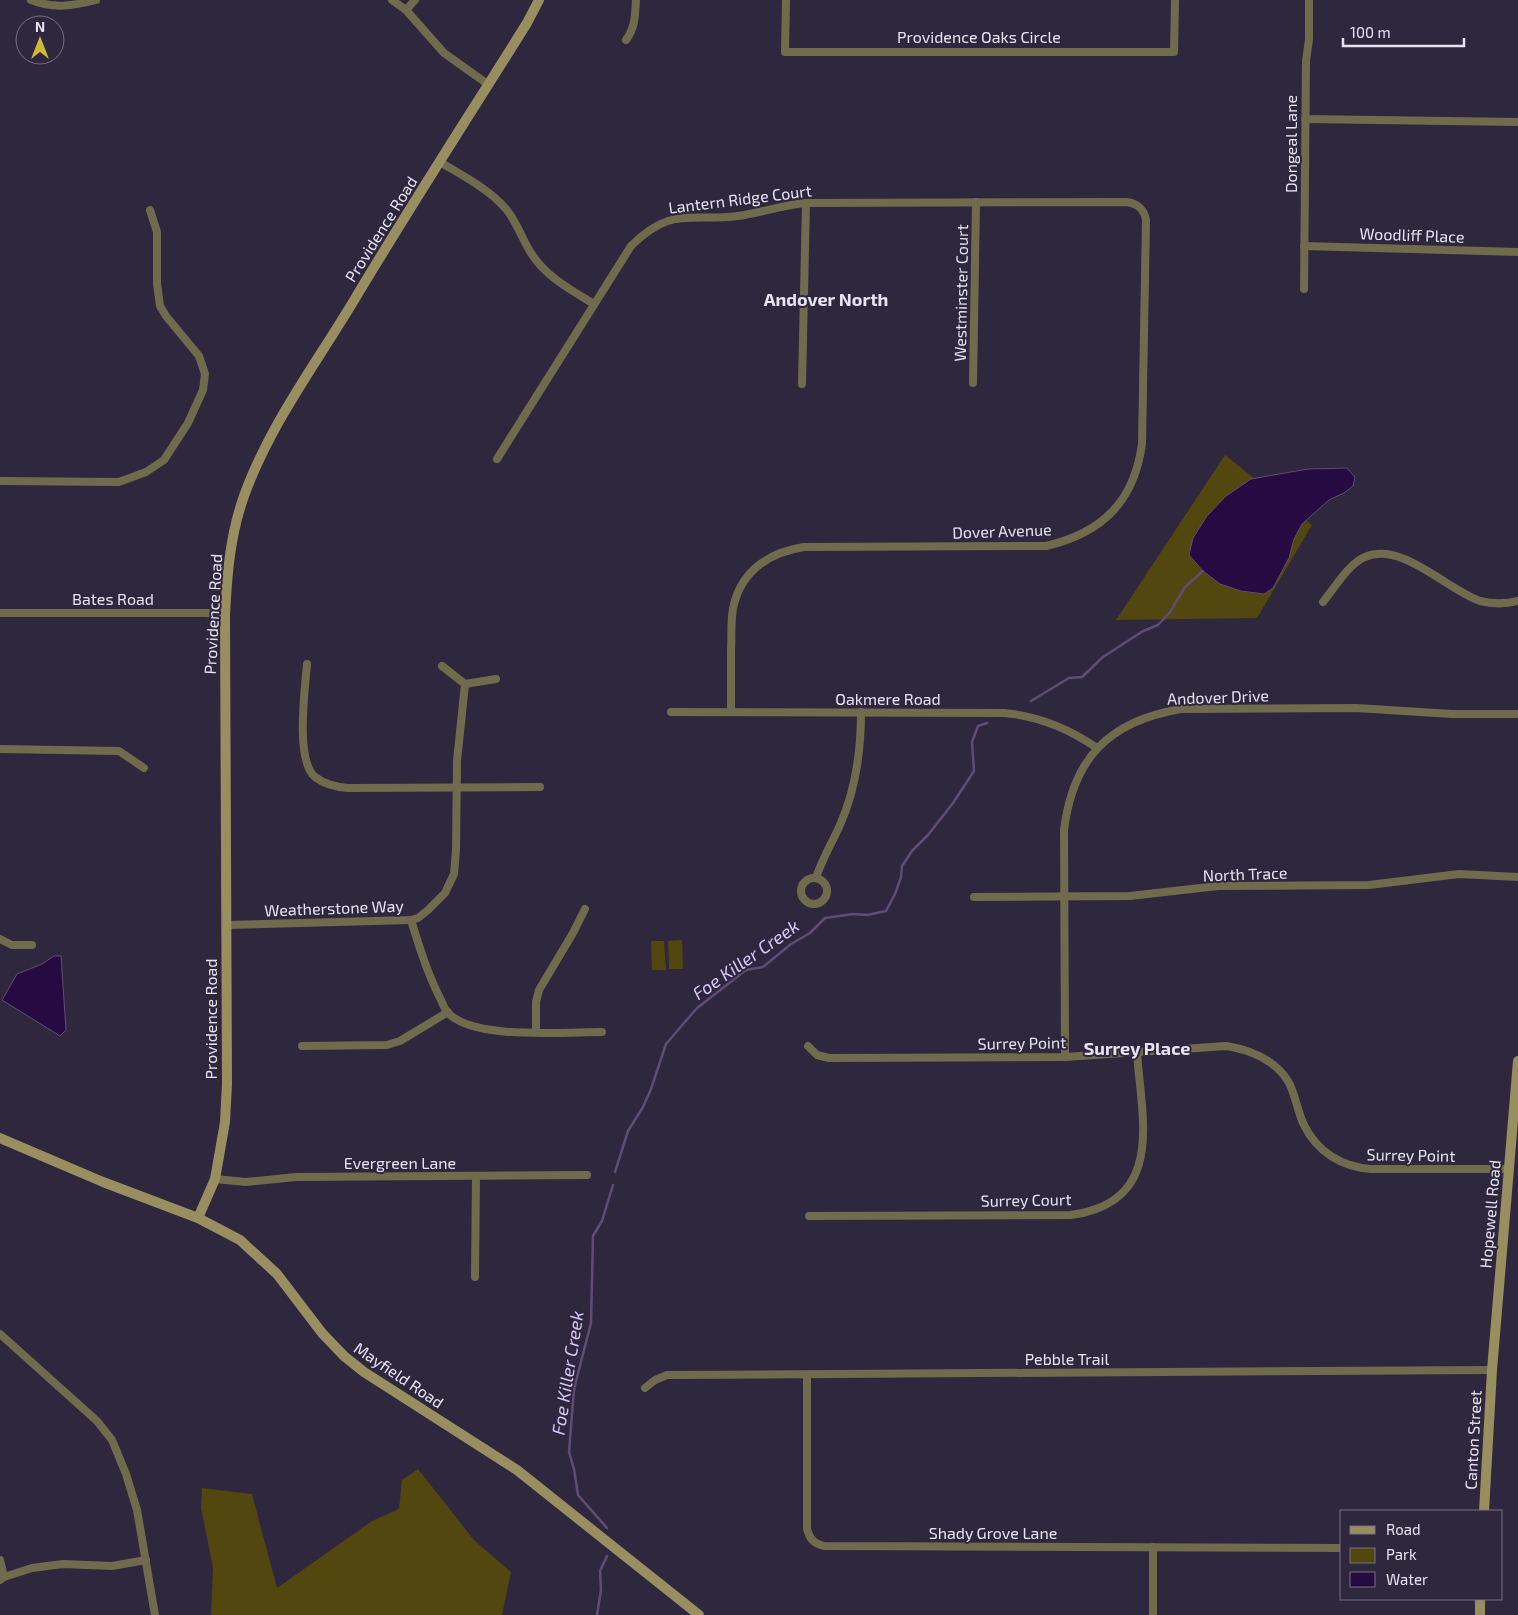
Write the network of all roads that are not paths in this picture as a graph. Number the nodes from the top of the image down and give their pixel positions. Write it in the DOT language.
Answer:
graph roads {
  1 [pos="31,0"];
  2 [pos="96,0"];
  3 [pos="392,0"];
  4 [pos="414,0"];
  5 [pos="539,0"];
  6 [pos="636,0"];
  7 [pos="786,0"];
  8 [pos="1175,0"];
  9 [pos="1310,0"];
  10 [pos="406,10"];
  11 [pos="626,40"];
  12 [pos="489,84"];
  13 [pos="1305,119"];
  14 [pos="1518,122"];
  15 [pos="440,162"];
  16 [pos="976,202"];
  17 [pos="806,203"];
  18 [pos="1140,207"];
  19 [pos="150,210"];
  20 [pos="1304,246"];
  21 [pos="1518,252"];
  22 [pos="1304,289"];
  23 [pos="594,304"];
  24 [pos="802,384"];
  25 [pos="973,384"];
  26 [pos="497,459"];
  27 [pos="0,481"];
  28 [pos="1323,602"];
  29 [pos="1518,602"];
  30 [pos="0,613"];
  31 [pos="225,615"];
  32 [pos="307,664"];
  33 [pos="442,666"];
  34 [pos="496,679"];
  35 [pos="466,684"];
  36 [pos="671,712"];
  37 [pos="731,712"];
  38 [pos="862,712"];
  39 [pos="1518,714"];
  40 [pos="1097,748"];
  41 [pos="0,749"];
  42 [pos="144,768"];
  43 [pos="457,787"];
  44 [pos="540,787"];
  45 [pos="1518,877"];
  46 [pos="816,878"];
  47 [pos="974,897"];
  48 [pos="1064,897"];
  49 [pos="585,909"];
  50 [pos="411,920"];
  51 [pos="226,925"];
  52 [pos="0,939"];
  53 [pos="32,945"];
  54 [pos="448,1012"];
  55 [pos="536,1032"];
  56 [pos="602,1032"];
  57 [pos="302,1046"];
  58 [pos="808,1046"];
  59 [pos="1137,1053"];
  60 [pos="1065,1057"];
  61 [pos="1518,1061"];
  62 [pos="1517,1086"];
  63 [pos="0,1138"];
  64 [pos="1508,1169"];
  65 [pos="476,1176"];
  66 [pos="586,1176"];
  67 [pos="215,1179"];
  68 [pos="809,1216"];
  69 [pos="198,1218"];
  70 [pos="475,1277"];
  71 [pos="0,1334"];
  72 [pos="1492,1370"];
  73 [pos="807,1375"];
  74 [pos="645,1388"];
  75 [pos="1484,1510"];
  76 [pos="1154,1547"];
  77 [pos="1340,1548"];
  78 [pos="0,1560"];
  79 [pos="146,1560"];
  80 [pos="2,1578"];
  81 [pos="1480,1600"];
  82 [pos="155,1615"];
  83 [pos="699,1615"];
  84 [pos="1153,1615"];
  85 [pos="1480,1615"];
  1 -- 2 [label="street"];
  3 -- 10 [label="street"];
  4 -- 10 [label="street"];
  5 -- 12 [label="street, Providence Road"];
  6 -- 11 [label="street"];
  7 -- 8 [label="street, Providence Oaks Circle"];
  9 -- 13 [label="street, Dongeal Lane"];
  10 -- 12 [label="street"];
  12 -- 15 [label="street, Providence Road"];
  13 -- 14 [label="street"];
  13 -- 20 [label="street, Dongeal Lane"];
  15 -- 23 [label="street"];
  15 -- 31 [label="street, Providence Road"];
  16 -- 17 [label="street, Lantern Ridge Court"];
  16 -- 18 [label="street, Lantern Ridge Court"];
  16 -- 25 [label="street, Westminster Court"];
  17 -- 23 [label="street, Lantern Ridge Court"];
  17 -- 24 [label="street"];
  18 -- 37 [label="street, Dover Avenue"];
  19 -- 27 [label="street"];
  20 -- 21 [label="street, Woodliff Place"];
  20 -- 22 [label="street, Dongeal Lane"];
  23 -- 26 [label="street, Lantern Ridge Court"];
  28 -- 29 [label="street"];
  30 -- 31 [label="street, Bates Road"];
  31 -- 51 [label="street, Providence Road"];
  32 -- 43 [label="street"];
  33 -- 35 [label="street"];
  34 -- 35 [label="street"];
  35 -- 43 [label="street, Weatherstone Way"];
  36 -- 37 [label="street, Oakmere Road"];
  37 -- 38 [label="street, Oakmere Road"];
  38 -- 40 [label="street, Oakmere Road"];
  38 -- 46 [label="street"];
  39 -- 40 [label="street, Andover Drive"];
  40 -- 48 [label="street, Andover Drive"];
  41 -- 42 [label="street"];
  43 -- 44 [label="street"];
  43 -- 50 [label="street, Weatherstone Way"];
  45 -- 48 [label="street, North Trace"];
  47 -- 48 [label="street, North Trace"];
  48 -- 60 [label="street, Andover Drive"];
  49 -- 55 [label="street"];
  50 -- 51 [label="street, Weatherstone Way"];
  50 -- 54 [label="street"];
  51 -- 67 [label="street, Providence Road"];
  52 -- 53 [label="street"];
  54 -- 55 [label="street"];
  54 -- 57 [label="street"];
  55 -- 56 [label="street"];
  58 -- 60 [label="street, Surrey Point"];
  59 -- 60 [label="street, Surrey Point"];
  59 -- 64 [label="street, Surrey Point"];
  59 -- 68 [label="street, Surrey Court"];
  61 -- 62 [label="street, Hopewell Road"];
  62 -- 64 [label="street, Hopewell Road"];
  63 -- 69 [label="street, Mayfield Road"];
  64 -- 72 [label="street, Hopewell Road"];
  65 -- 66 [label="street, Evergreen Lane"];
  65 -- 67 [label="street, Evergreen Lane"];
  65 -- 70 [label="street"];
  67 -- 69 [label="street, Providence Road"];
  69 -- 83 [label="street, Mayfield Road"];
  71 -- 79 [label="street"];
  72 -- 73 [label="street, Pebble Trail"];
  72 -- 75 [label="street, Canton Street"];
  73 -- 74 [label="street, Pebble Trail"];
  73 -- 76 [label="street, Shady Grove Lane"];
  76 -- 77 [label="street, Shady Grove Lane"];
  76 -- 84 [label="street"];
  78 -- 80 [label="street"];
  79 -- 80 [label="street"];
  79 -- 82 [label="street"];
  81 -- 85 [label="street"];
}
